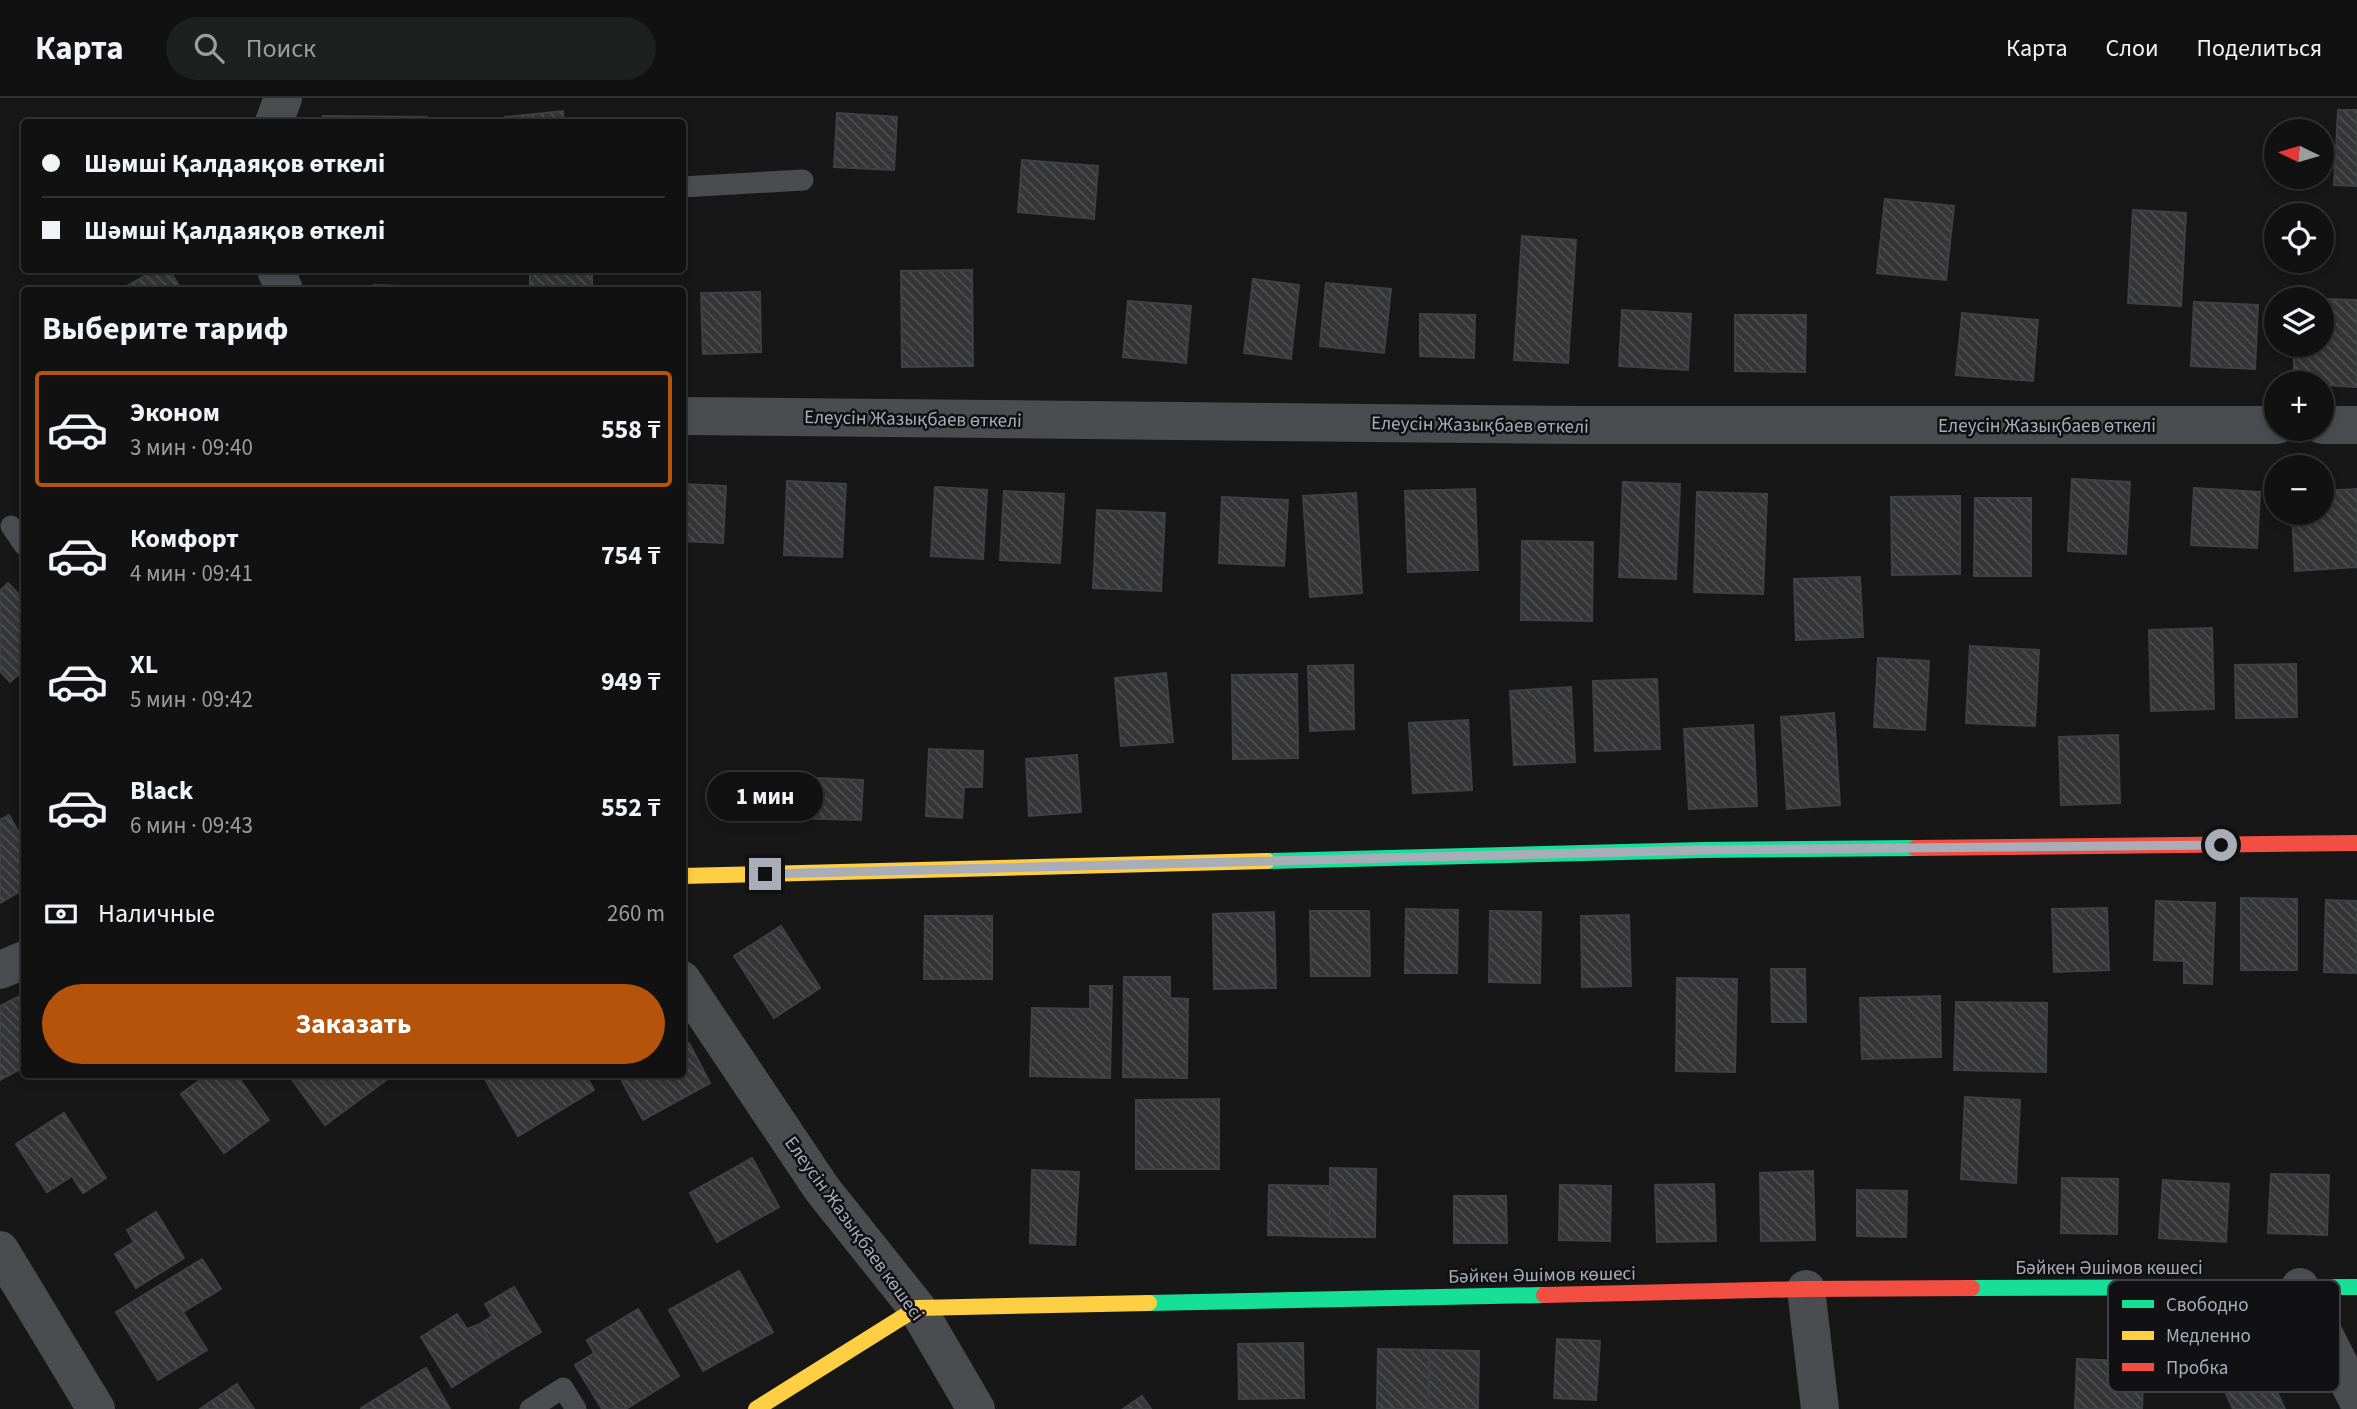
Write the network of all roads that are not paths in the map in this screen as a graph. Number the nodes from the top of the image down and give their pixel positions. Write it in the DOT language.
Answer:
graph roads {
  1 [pos="283,98"];
  2 [pos="275,119"];
  3 [pos="803,180"];
  4 [pos="686,187"];
  5 [pos="686,416"];
  6 [pos="2264,425"];
  7 [pos="2334,425"];
  8 [pos="2357,425"];
  9 [pos="11,526"];
  10 [pos="21,541"];
  11 [pos="2357,844"];
  12 [pos="686,876"];
  13 [pos="21,961"];
  14 [pos="0,970"];
  15 [pos="686,986"];
  16 [pos="0,1250"];
  17 [pos="2108,1288"];
  18 [pos="1805,1289"];
  19 [pos="917,1308"];
  20 [pos="2340,1366"];
  21 [pos="2357,1399"];
  22 [pos="96,1409"];
  23 [pos="530,1409"];
  24 [pos="576,1409"];
  25 [pos="756,1409"];
  26 [pos="976,1409"];
  27 [pos="1820,1409"];
  1 -- 2 [label="street"];
  3 -- 4 [label="lane"];
  5 -- 6 [label="street, Елеусін Жазықбаев өткелі"];
  7 -- 8 [label="street"];
  9 -- 10 [label="lane"];
  11 -- 12 [label="street"];
  13 -- 14 [label="street"];
  15 -- 19 [label="street, Елеусін Жазықбаев көшесі"];
  16 -- 22 [label="street"];
  17 -- 18 [label="street, Бәйкен Әшімов көшесі"];
  18 -- 19 [label="street, Бәйкен Әшімов көшесі"];
  18 -- 27 [label="street"];
  19 -- 25 [label="street"];
  19 -- 26 [label="street, Елеусін Жазықбаев көшесі"];
  20 -- 21 [label="street"];
  23 -- 24 [label="lane"];
}
